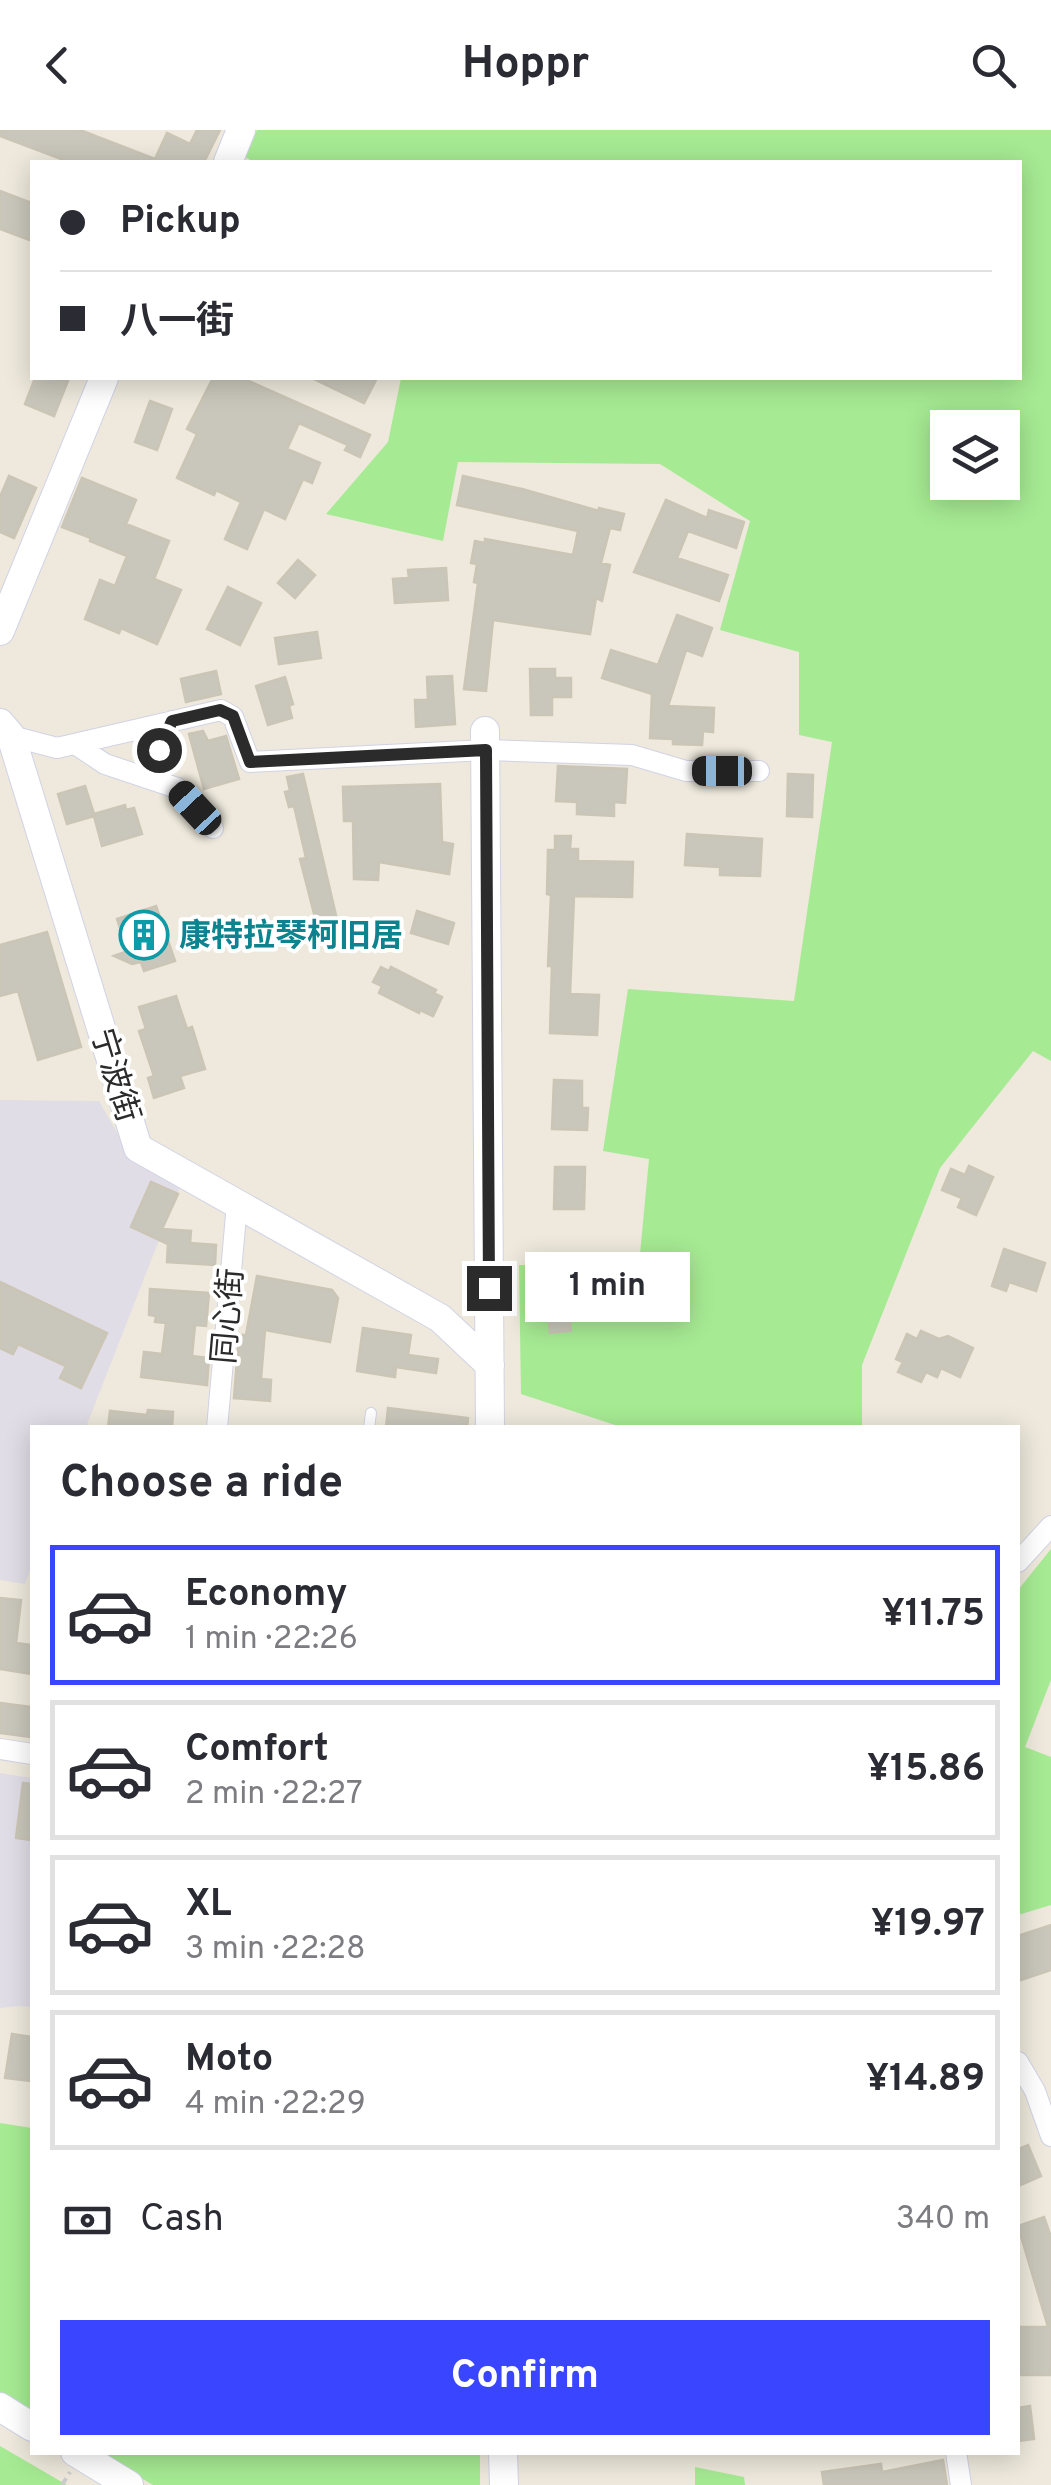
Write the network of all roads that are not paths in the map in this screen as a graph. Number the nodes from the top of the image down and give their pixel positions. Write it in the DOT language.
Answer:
graph roads {
  1 [pos="241,130"];
  2 [pos="229,160"];
  3 [pos="103,380"];
  4 [pos="6,596"];
  5 [pos="0,630"];
  6 [pos="172,721"];
  7 [pos="6,730"];
  8 [pos="486,740"];
  9 [pos="75,744"];
  10 [pos="760,772"];
  11 [pos="146,778"];
  12 [pos="213,828"];
  13 [pos="237,1204"];
  14 [pos="490,1365"];
  15 [pos="371,1413"];
  16 [pos="217,1425"];
  17 [pos="370,1425"];
  18 [pos="490,1425"];
  19 [pos="1051,1526"];
  20 [pos="1020,1560"];
  21 [pos="0,1750"];
  22 [pos="30,1754"];
  23 [pos="1020,2065"];
  24 [pos="1051,2136"];
  25 [pos="0,2408"];
  26 [pos="30,2426"];
  27 [pos="80,2455"];
  28 [pos="503,2455"];
  29 [pos="956,2455"];
  30 [pos="129,2485"];
  31 [pos="504,2485"];
  32 [pos="961,2485"];
  1 -- 2 [label="street"];
  3 -- 4 [label="street"];
  4 -- 5 [label="street"];
  6 -- 8 [label="street"];
  6 -- 9 [label="street"];
  6 -- 11 [label="street"];
  7 -- 9 [label="street"];
  7 -- 13 [label="street, 宁波街"];
  8 -- 10 [label="street"];
  8 -- 14 [label="street"];
  9 -- 11 [label="street"];
  11 -- 12 [label="street"];
  13 -- 14 [label="street, 宁波街"];
  13 -- 16 [label="street, 同心街"];
  14 -- 18 [label="street"];
  15 -- 17 [label="lane"];
  19 -- 20 [label="street"];
  21 -- 22 [label="street"];
  23 -- 24 [label="street"];
  25 -- 26 [label="street"];
  27 -- 30 [label="street"];
  28 -- 31 [label="street"];
  29 -- 32 [label="street"];
}
